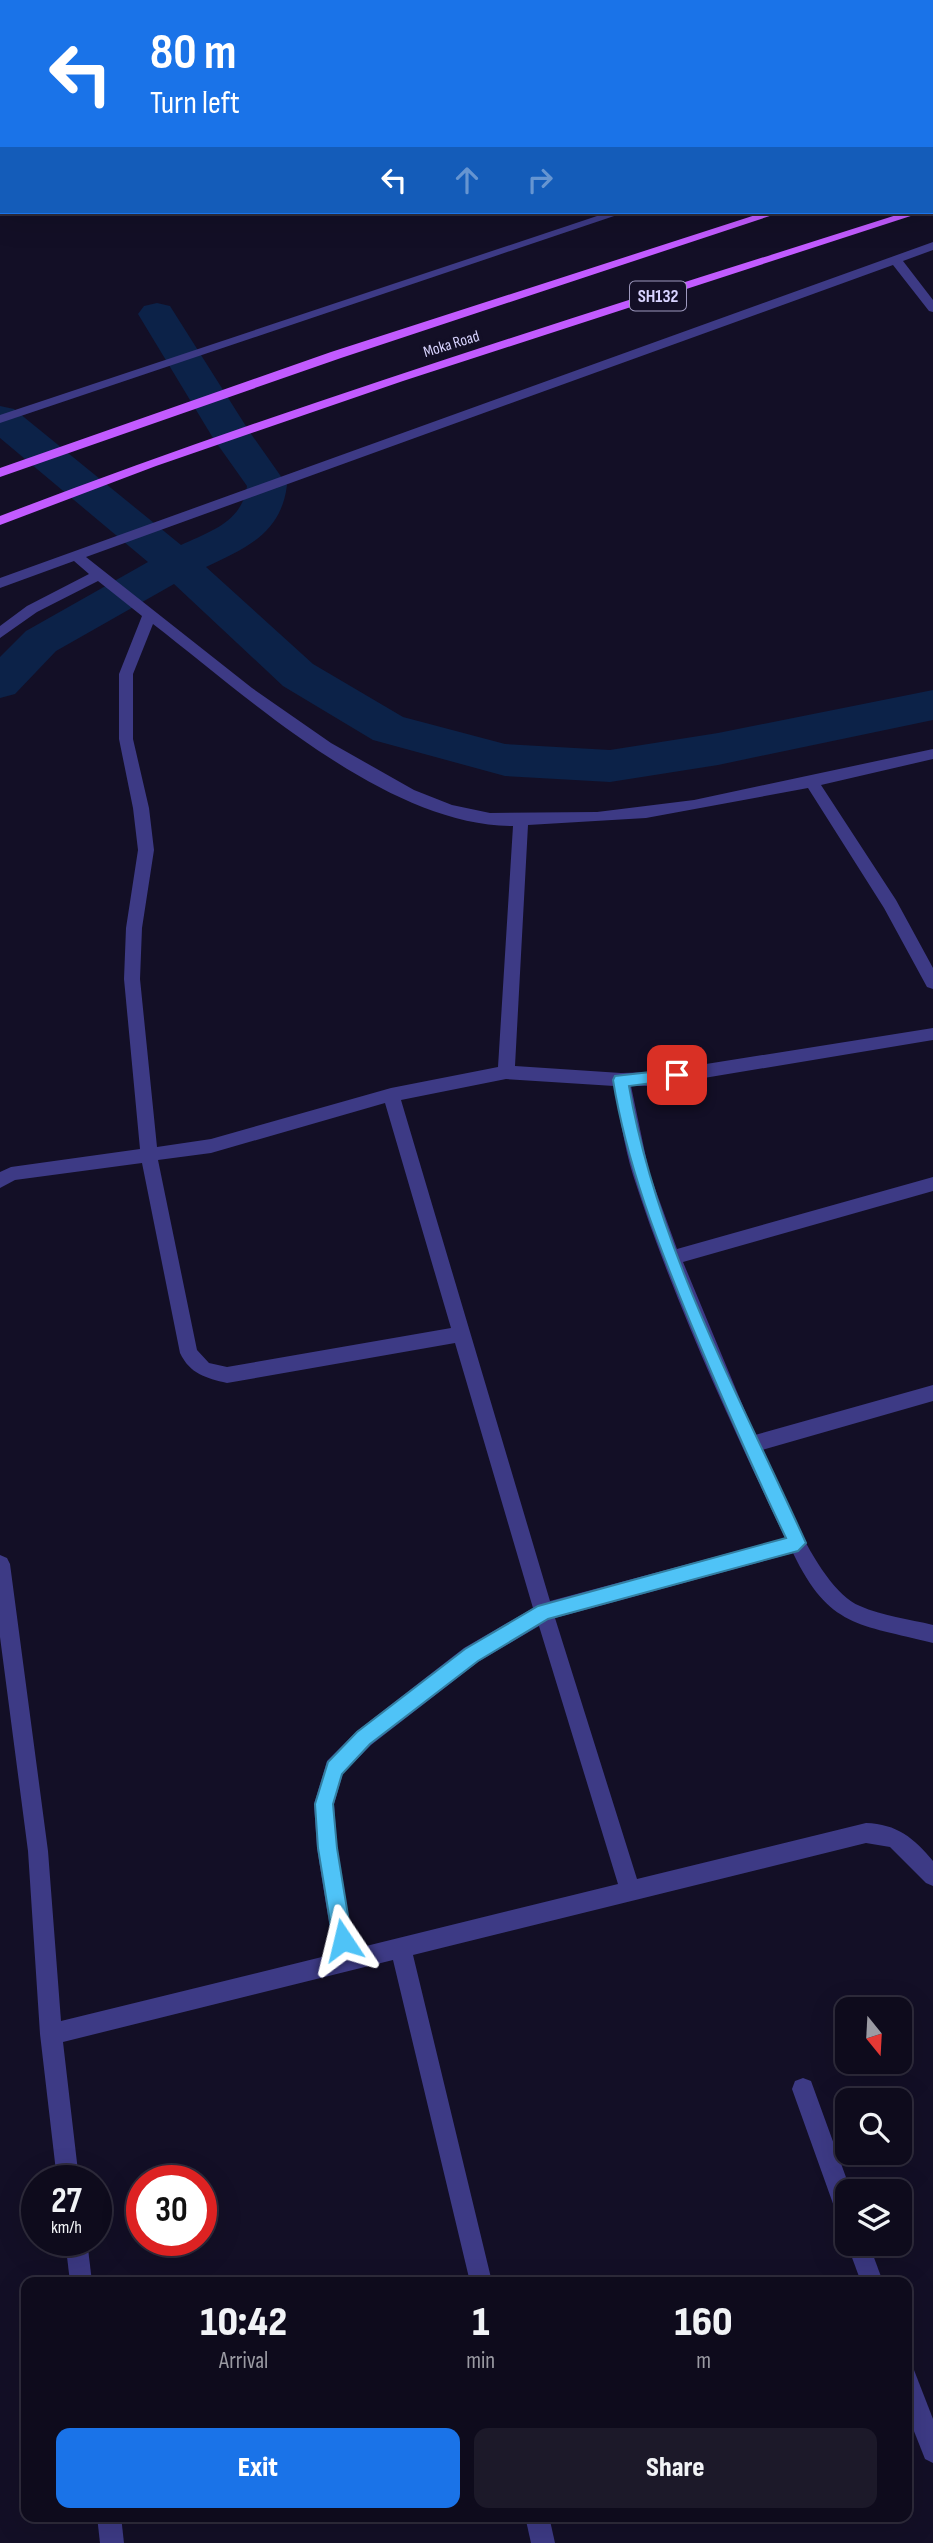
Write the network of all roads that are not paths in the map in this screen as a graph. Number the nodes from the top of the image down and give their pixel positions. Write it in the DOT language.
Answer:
graph roads {
  1 [pos="614,214"];
  2 [pos="770,214"];
  3 [pos="911,214"];
  4 [pos="933,246"];
  5 [pos="895,259"];
  6 [pos="933,308"];
  7 [pos="0,419"];
  8 [pos="0,473"];
  9 [pos="0,521"];
  10 [pos="75,555"];
  11 [pos="98,575"];
  12 [pos="0,583"];
  13 [pos="150,615"];
  14 [pos="0,633"];
  15 [pos="933,754"];
  16 [pos="810,780"];
  17 [pos="521,819"];
  18 [pos="933,983"];
  19 [pos="933,1034"];
  20 [pos="506,1072"];
  21 [pos="621,1080"];
  22 [pos="391,1095"];
  23 [pos="149,1156"];
  24 [pos="0,1181"];
  25 [pos="933,1184"];
  26 [pos="672,1258"];
  27 [pos="463,1334"];
  28 [pos="933,1393"];
  29 [pos="750,1445"];
  30 [pos="798,1543"];
  31 [pos="0,1564"];
  32 [pos="544,1612"];
  33 [pos="933,1634"];
  34 [pos="933,1876"];
  35 [pos="631,1892"];
  36 [pos="401,1949"];
  37 [pos="346,1962"];
  38 [pos="51,2034"];
  39 [pos="803,2089"];
  40 [pos="66,2165"];
  41 [pos="835,2179"];
  42 [pos="78,2256"];
  43 [pos="862,2256"];
  44 [pos="80,2277"];
  45 [pos="480,2277"];
  46 [pos="870,2277"];
  47 [pos="912,2394"];
  48 [pos="933,2451"];
  49 [pos="110,2522"];
  50 [pos="538,2522"];
  51 [pos="112,2543"];
  52 [pos="543,2543"];
  1 -- 7 [label="street"];
  2 -- 8 [label="main road, Moka Road / SH132"];
  3 -- 9 [label="main road, Moka Road / SH132"];
  4 -- 5 [label="street"];
  5 -- 6 [label="street"];
  5 -- 10 [label="street"];
  10 -- 11 [label="street"];
  10 -- 12 [label="street"];
  11 -- 13 [label="street"];
  11 -- 14 [label="street"];
  13 -- 17 [label="street"];
  13 -- 23 [label="street"];
  15 -- 16 [label="street"];
  16 -- 17 [label="street"];
  16 -- 18 [label="street"];
  17 -- 20 [label="street"];
  19 -- 21 [label="street"];
  20 -- 21 [label="street"];
  20 -- 22 [label="street"];
  21 -- 26 [label="street"];
  22 -- 23 [label="street"];
  22 -- 27 [label="street"];
  23 -- 24 [label="street"];
  23 -- 27 [label="street"];
  25 -- 26 [label="street"];
  26 -- 29 [label="street"];
  27 -- 32 [label="street"];
  28 -- 29 [label="street"];
  29 -- 30 [label="street"];
  30 -- 32 [label="street"];
  30 -- 33 [label="street"];
  31 -- 38 [label="street"];
  32 -- 35 [label="street"];
  32 -- 37 [label="street"];
  34 -- 35 [label="street"];
  35 -- 36 [label="street"];
  36 -- 37 [label="street"];
  36 -- 45 [label="street"];
  37 -- 38 [label="street"];
  38 -- 40 [label="street"];
  39 -- 41 [label="street"];
  42 -- 44 [label="street"];
  43 -- 46 [label="street"];
  47 -- 48 [label="street"];
  49 -- 51 [label="street"];
  50 -- 52 [label="street"];
}
